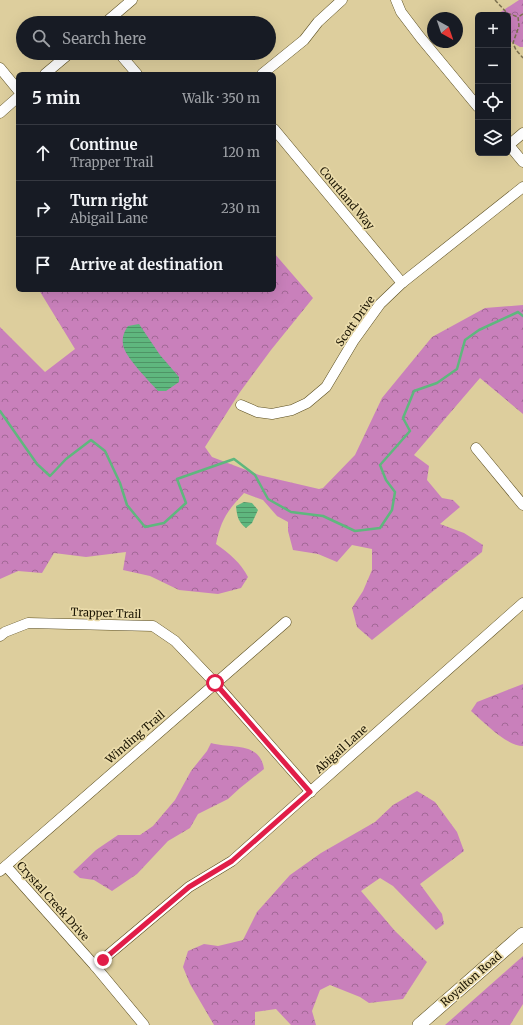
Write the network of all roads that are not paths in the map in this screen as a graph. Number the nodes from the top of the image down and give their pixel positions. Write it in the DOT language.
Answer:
graph roads {
  1 [pos="132,0"];
  2 [pos="342,0"];
  3 [pos="396,0"];
  4 [pos="113,16"];
  5 [pos="62,60"];
  6 [pos="125,60"];
  7 [pos="0,68"];
  8 [pos="47,72"];
  9 [pos="135,72"];
  10 [pos="264,72"];
  11 [pos="16,88"];
  12 [pos="16,99"];
  13 [pos="475,104"];
  14 [pos="0,113"];
  15 [pos="276,131"];
  16 [pos="523,133"];
  17 [pos="511,142"];
  18 [pos="511,148"];
  19 [pos="523,162"];
  20 [pos="523,186"];
  21 [pos="402,282"];
  22 [pos="241,405"];
  23 [pos="476,448"];
  24 [pos="523,505"];
  25 [pos="523,603"];
  26 [pos="286,622"];
  27 [pos="0,636"];
  28 [pos="215,683"];
  29 [pos="310,792"];
  30 [pos="3,869"];
  31 [pos="523,934"];
  32 [pos="96,966"];
  33 [pos="144,1025"];
  34 [pos="419,1025"];
  1 -- 4 [label="street"];
  2 -- 10 [label="street"];
  3 -- 13 [label="street"];
  5 -- 8 [label="street"];
  6 -- 9 [label="street"];
  7 -- 11 [label="street"];
  12 -- 14 [label="street"];
  15 -- 21 [label="street, Courtland Way"];
  16 -- 17 [label="street"];
  18 -- 19 [label="street"];
  20 -- 21 [label="street, Scott Drive"];
  21 -- 22 [label="street, Scott Drive"];
  23 -- 24 [label="street"];
  25 -- 29 [label="street, Abigail Lane"];
  26 -- 28 [label="street, Winding Trail"];
  27 -- 28 [label="street, Trapper Trail"];
  28 -- 29 [label="street, Trapper Trail"];
  28 -- 30 [label="street, Winding Trail"];
  29 -- 32 [label="street, Abigail Lane"];
  30 -- 32 [label="street, Crystal Creek Drive"];
  31 -- 34 [label="main road, Royalton Road"];
  32 -- 33 [label="street, Crystal Creek Drive"];
}
